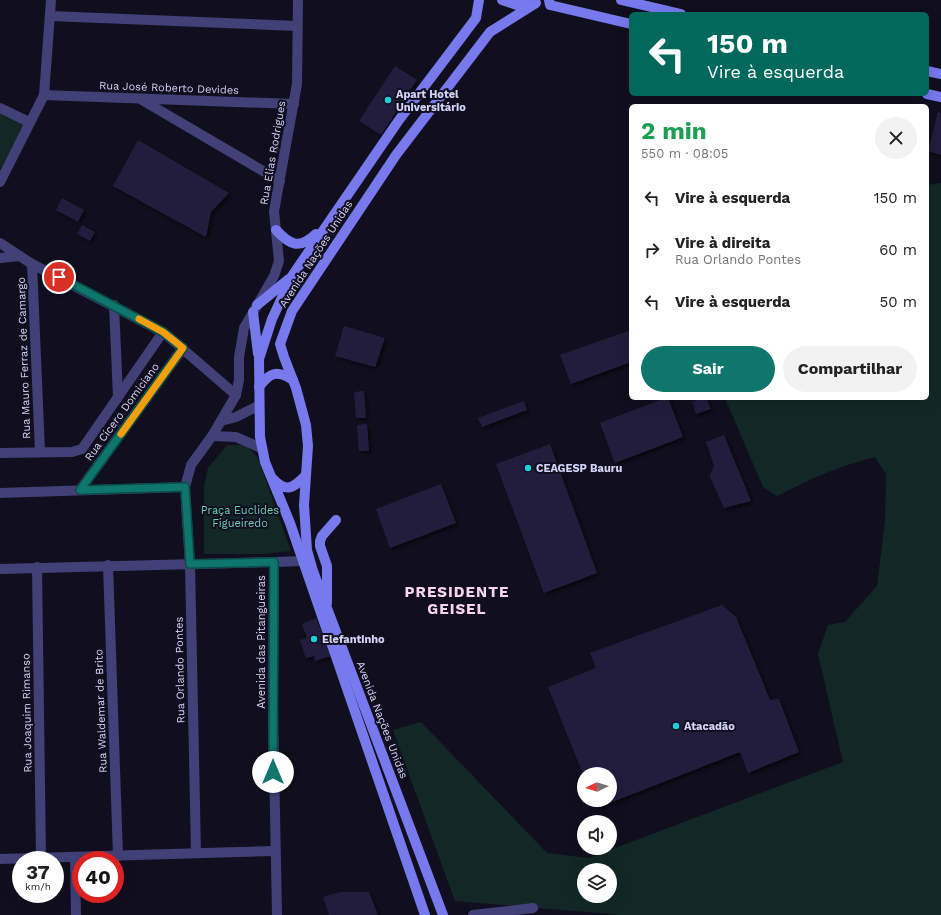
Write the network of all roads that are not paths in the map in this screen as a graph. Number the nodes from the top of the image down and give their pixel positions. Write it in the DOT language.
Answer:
graph roads {
  1 [pos="51,0"];
  2 [pos="298,0"];
  3 [pos="479,0"];
  4 [pos="502,0"];
  5 [pos="549,0"];
  6 [pos="620,0"];
  7 [pos="539,2"];
  8 [pos="672,12"];
  9 [pos="50,16"];
  10 [pos="629,24"];
  11 [pos="297,26"];
  12 [pos="929,71"];
  13 [pos="941,74"];
  14 [pos="44,95"];
  15 [pos="929,95"];
  16 [pos="941,97"];
  17 [pos="140,99"];
  18 [pos="294,104"];
  19 [pos="0,108"];
  20 [pos="29,122"];
  21 [pos="280,181"];
  22 [pos="0,182"];
  23 [pos="328,224"];
  24 [pos="276,230"];
  25 [pos="0,243"];
  26 [pos="20,256"];
  27 [pos="0,258"];
  28 [pos="32,264"];
  29 [pos="292,276"];
  30 [pos="114,305"];
  31 [pos="255,309"];
  32 [pos="163,332"];
  33 [pos="183,348"];
  34 [pos="258,359"];
  35 [pos="293,380"];
  36 [pos="259,387"];
  37 [pos="236,395"];
  38 [pos="118,397"];
  39 [pos="258,406"];
  40 [pos="221,421"];
  41 [pos="212,436"];
  42 [pos="261,448"];
  43 [pos="40,452"];
  44 [pos="0,453"];
  45 [pos="265,462"];
  46 [pos="305,476"];
  47 [pos="185,487"];
  48 [pos="80,490"];
  49 [pos="0,493"];
  50 [pos="336,520"];
  51 [pos="302,561"];
  52 [pos="274,562"];
  53 [pos="190,564"];
  54 [pos="108,566"];
  55 [pos="37,567"];
  56 [pos="0,569"];
  57 [pos="327,609"];
  58 [pos="41,851"];
  59 [pos="118,851"];
  60 [pos="274,851"];
  61 [pos="196,853"];
  62 [pos="124,856"];
  63 [pos="0,859"];
  64 [pos="12,859"];
  65 [pos="76,903"];
  66 [pos="533,908"];
  67 [pos="276,914"];
  68 [pos="76,915"];
  69 [pos="425,915"];
  70 [pos="444,915"];
  71 [pos="473,915"];
  72 [pos="477,915"];
  1 -- 9 [label="street"];
  2 -- 11 [label="street, Rua Elias Rodrigues"];
  3 -- 23 [label="main road, Avenida Nações Unidas"];
  4 -- 7 [label="main road, Avenida Nações Unidas"];
  5 -- 10 [label="main road"];
  6 -- 8 [label="main road"];
  7 -- 35 [label="main road, Avenida Nações Unidas"];
  9 -- 11 [label="street"];
  9 -- 14 [label="street"];
  11 -- 18 [label="street, Rua Elias Rodrigues"];
  12 -- 13 [label="main road"];
  14 -- 17 [label="street, Rua José Roberto Devides"];
  14 -- 20 [label="street"];
  15 -- 16 [label="main road"];
  17 -- 18 [label="street, Rua José Roberto Devides"];
  17 -- 21 [label="street"];
  18 -- 21 [label="street, Rua Elias Rodrigues"];
  19 -- 20 [label="street"];
  20 -- 22 [label="street"];
  21 -- 24 [label="street, Rua Elias Rodrigues"];
  23 -- 24 [label="main road"];
  23 -- 29 [label="main road, Avenida Nações Unidas"];
  24 -- 31 [label="street, Rua Elias Rodrigues"];
  25 -- 26 [label="street"];
  26 -- 27 [label="street"];
  26 -- 28 [label="street"];
  28 -- 30 [label="street"];
  28 -- 43 [label="street, Rua Mauro Ferraz de Camargo"];
  29 -- 31 [label="main road"];
  29 -- 34 [label="main road, Avenida Nações Unidas"];
  30 -- 32 [label="street"];
  30 -- 38 [label="street"];
  31 -- 34 [label="main road"];
  31 -- 37 [label="street, Rua Elias Rodrigues"];
  32 -- 33 [label="street"];
  32 -- 38 [label="street"];
  33 -- 37 [label="street"];
  33 -- 48 [label="street, Rua Cícero Domiciano"];
  34 -- 36 [label="main road, Avenida Nações Unidas"];
  35 -- 36 [label="main road"];
  35 -- 46 [label="main road, Avenida Nações Unidas"];
  36 -- 39 [label="main road, Avenida Nações Unidas"];
  37 -- 40 [label="street, Rua Orlando Pontes"];
  38 -- 43 [label="street"];
  39 -- 40 [label="street"];
  39 -- 42 [label="main road, Avenida Nações Unidas"];
  40 -- 41 [label="street, Rua Orlando Pontes"];
  41 -- 42 [label="street"];
  41 -- 47 [label="street, Rua Orlando Pontes"];
  42 -- 45 [label="main road, Avenida Nações Unidas"];
  43 -- 44 [label="street"];
  45 -- 46 [label="main road"];
  45 -- 51 [label="main road, Avenida Nações Unidas"];
  46 -- 57 [label="main road, Avenida Nações Unidas"];
  47 -- 48 [label="street"];
  47 -- 53 [label="street, Rua Orlando Pontes"];
  48 -- 49 [label="street"];
  50 -- 57 [label="main road"];
  51 -- 52 [label="street"];
  51 -- 69 [label="main road, Avenida Nações Unidas"];
  52 -- 53 [label="street"];
  52 -- 60 [label="street, Avenida das Pitangueiras"];
  53 -- 54 [label="street"];
  53 -- 61 [label="street, Rua Orlando Pontes"];
  54 -- 55 [label="street"];
  54 -- 59 [label="street, Rua Waldemar de Brito"];
  55 -- 56 [label="street"];
  55 -- 58 [label="street, Rua Joaquim Rimanso"];
  57 -- 70 [label="main road, Avenida Nações Unidas"];
  60 -- 61 [label="street"];
  60 -- 67 [label="street, Avenida das Pitangueiras"];
  61 -- 62 [label="street"];
  63 -- 64 [label="street"];
  65 -- 68 [label="street"];
  66 -- 72 [label="street"];
  71 -- 72 [label="street"];
}
